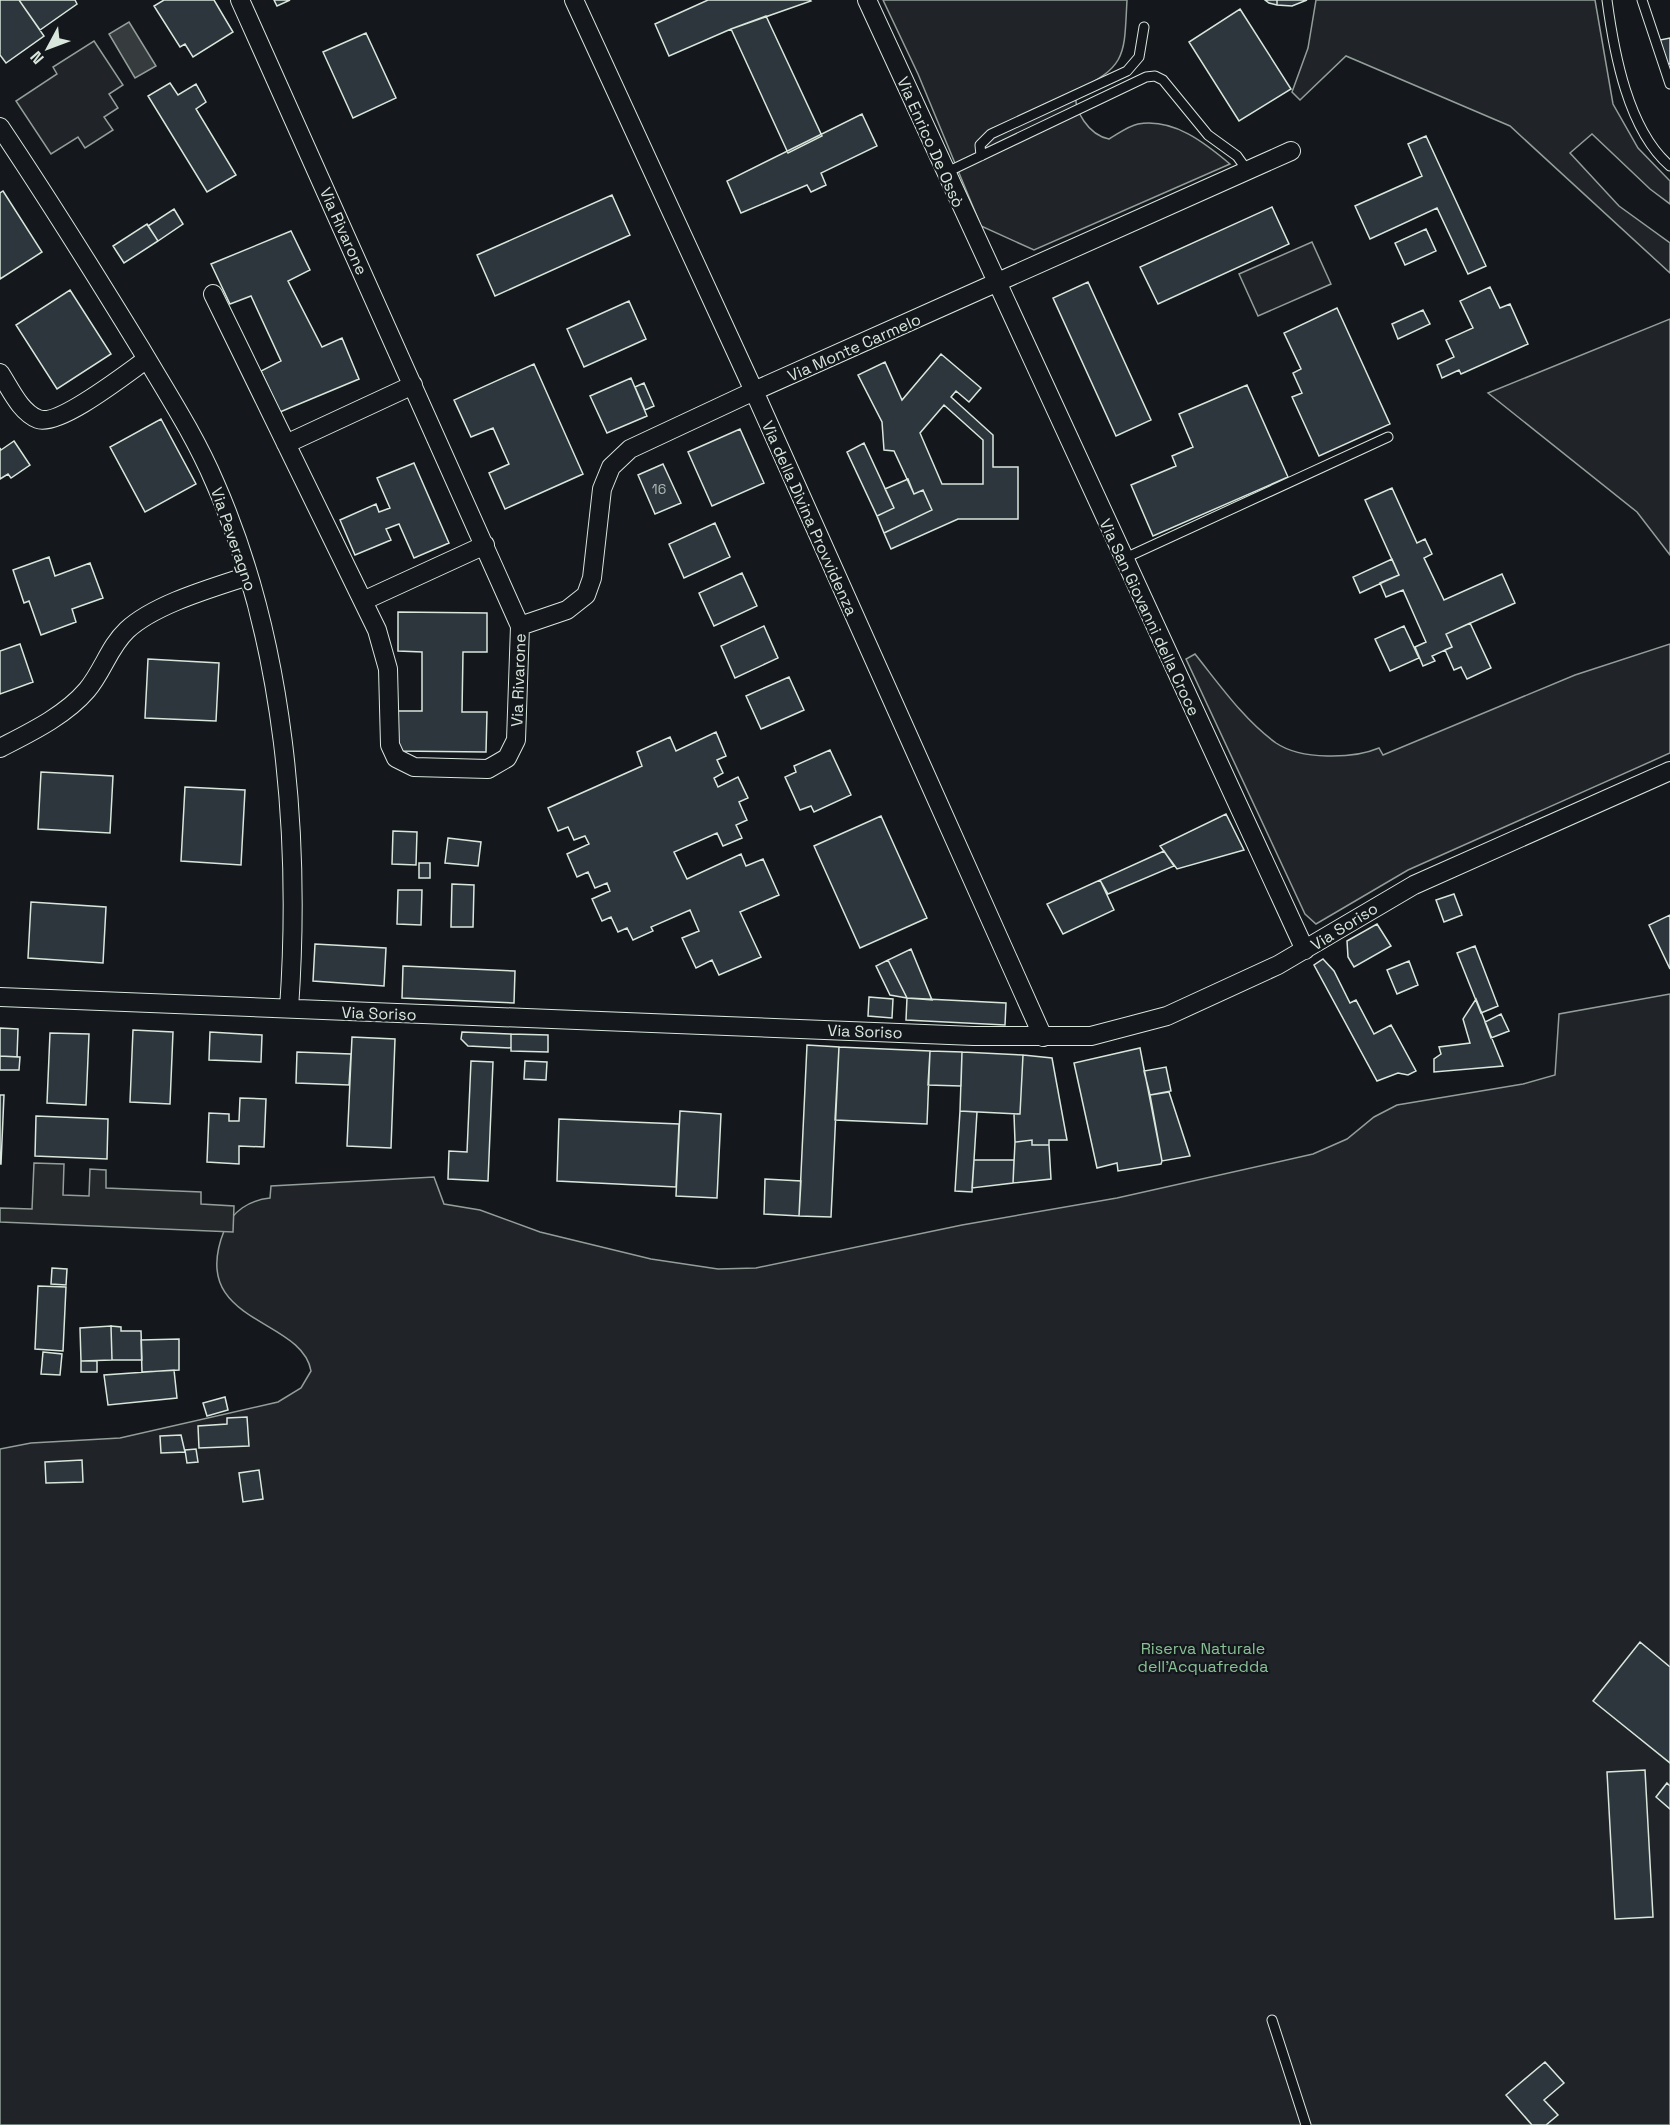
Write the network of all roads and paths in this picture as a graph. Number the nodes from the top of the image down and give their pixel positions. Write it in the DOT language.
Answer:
graph roads {
  1 [pos="240,0"];
  2 [pos="574,0"];
  3 [pos="867,0"];
  4 [pos="1606,0"];
  5 [pos="1642,0"];
  6 [pos="1144,27"];
  7 [pos="1670,84"];
  8 [pos="0,127"];
  9 [pos="1291,151"];
  10 [pos="981,156"];
  11 [pos="1670,166"];
  12 [pos="1247,170"];
  13 [pos="945,173"];
  14 [pos="995,284"];
  15 [pos="213,294"];
  16 [pos="147,359"];
  17 [pos="0,372"];
  18 [pos="413,385"];
  19 [pos="753,391"];
  20 [pos="1388,437"];
  21 [pos="286,444"];
  22 [pos="485,545"];
  23 [pos="1123,559"];
  24 [pos="248,576"];
  25 [pos="363,601"];
  26 [pos="520,626"];
  27 [pos="0,748"];
  28 [pos="1670,771"];
  29 [pos="1305,950"];
  30 [pos="0,997"];
  31 [pos="289,1009"];
  32 [pos="1043,1037"];
  33 [pos="1272,2020"];
  34 [pos="1306,2125"];
  1 -- 18 [label="street, Via Rivarone"];
  2 -- 19 [label="street, Via della Divina Provvidenza"];
  3 -- 13 [label="street, Via Enrico De Ossò"];
  4 -- 11 [label="lane"];
  5 -- 7 [label="lane"];
  6 -- 10 [label="lane"];
  8 -- 16 [label="street, Via Peveragno"];
  9 -- 12 [label="street, Via Monte Carmelo"];
  10 -- 12 [label="lane"];
  10 -- 13 [label="lane"];
  12 -- 14 [label="street, Via Monte Carmelo"];
  13 -- 14 [label="street, Via Enrico De Ossò"];
  14 -- 19 [label="street, Via Monte Carmelo"];
  14 -- 23 [label="street, Via San Giovanni della Croce"];
  15 -- 21 [label="street, Via Rivarone"];
  16 -- 17 [label="street"];
  16 -- 24 [label="street, Via Peveragno"];
  18 -- 21 [label="street"];
  18 -- 22 [label="street, Via Rivarone"];
  19 -- 26 [label="street, Via Monte Carmelo"];
  19 -- 32 [label="street, Via della Divina Provvidenza"];
  20 -- 23 [label="lane"];
  21 -- 25 [label="street, Via Rivarone"];
  22 -- 25 [label="street"];
  22 -- 26 [label="street, Via Rivarone"];
  23 -- 29 [label="street, Via San Giovanni della Croce"];
  24 -- 27 [label="street"];
  24 -- 31 [label="street, Via Peveragno"];
  25 -- 26 [label="street, Via Rivarone"];
  28 -- 29 [label="street, Via Soriso"];
  29 -- 32 [label="street, Via Soriso"];
  30 -- 31 [label="street, Via Soriso"];
  31 -- 32 [label="street, Via Soriso"];
  33 -- 34 [label="lane"];
}
